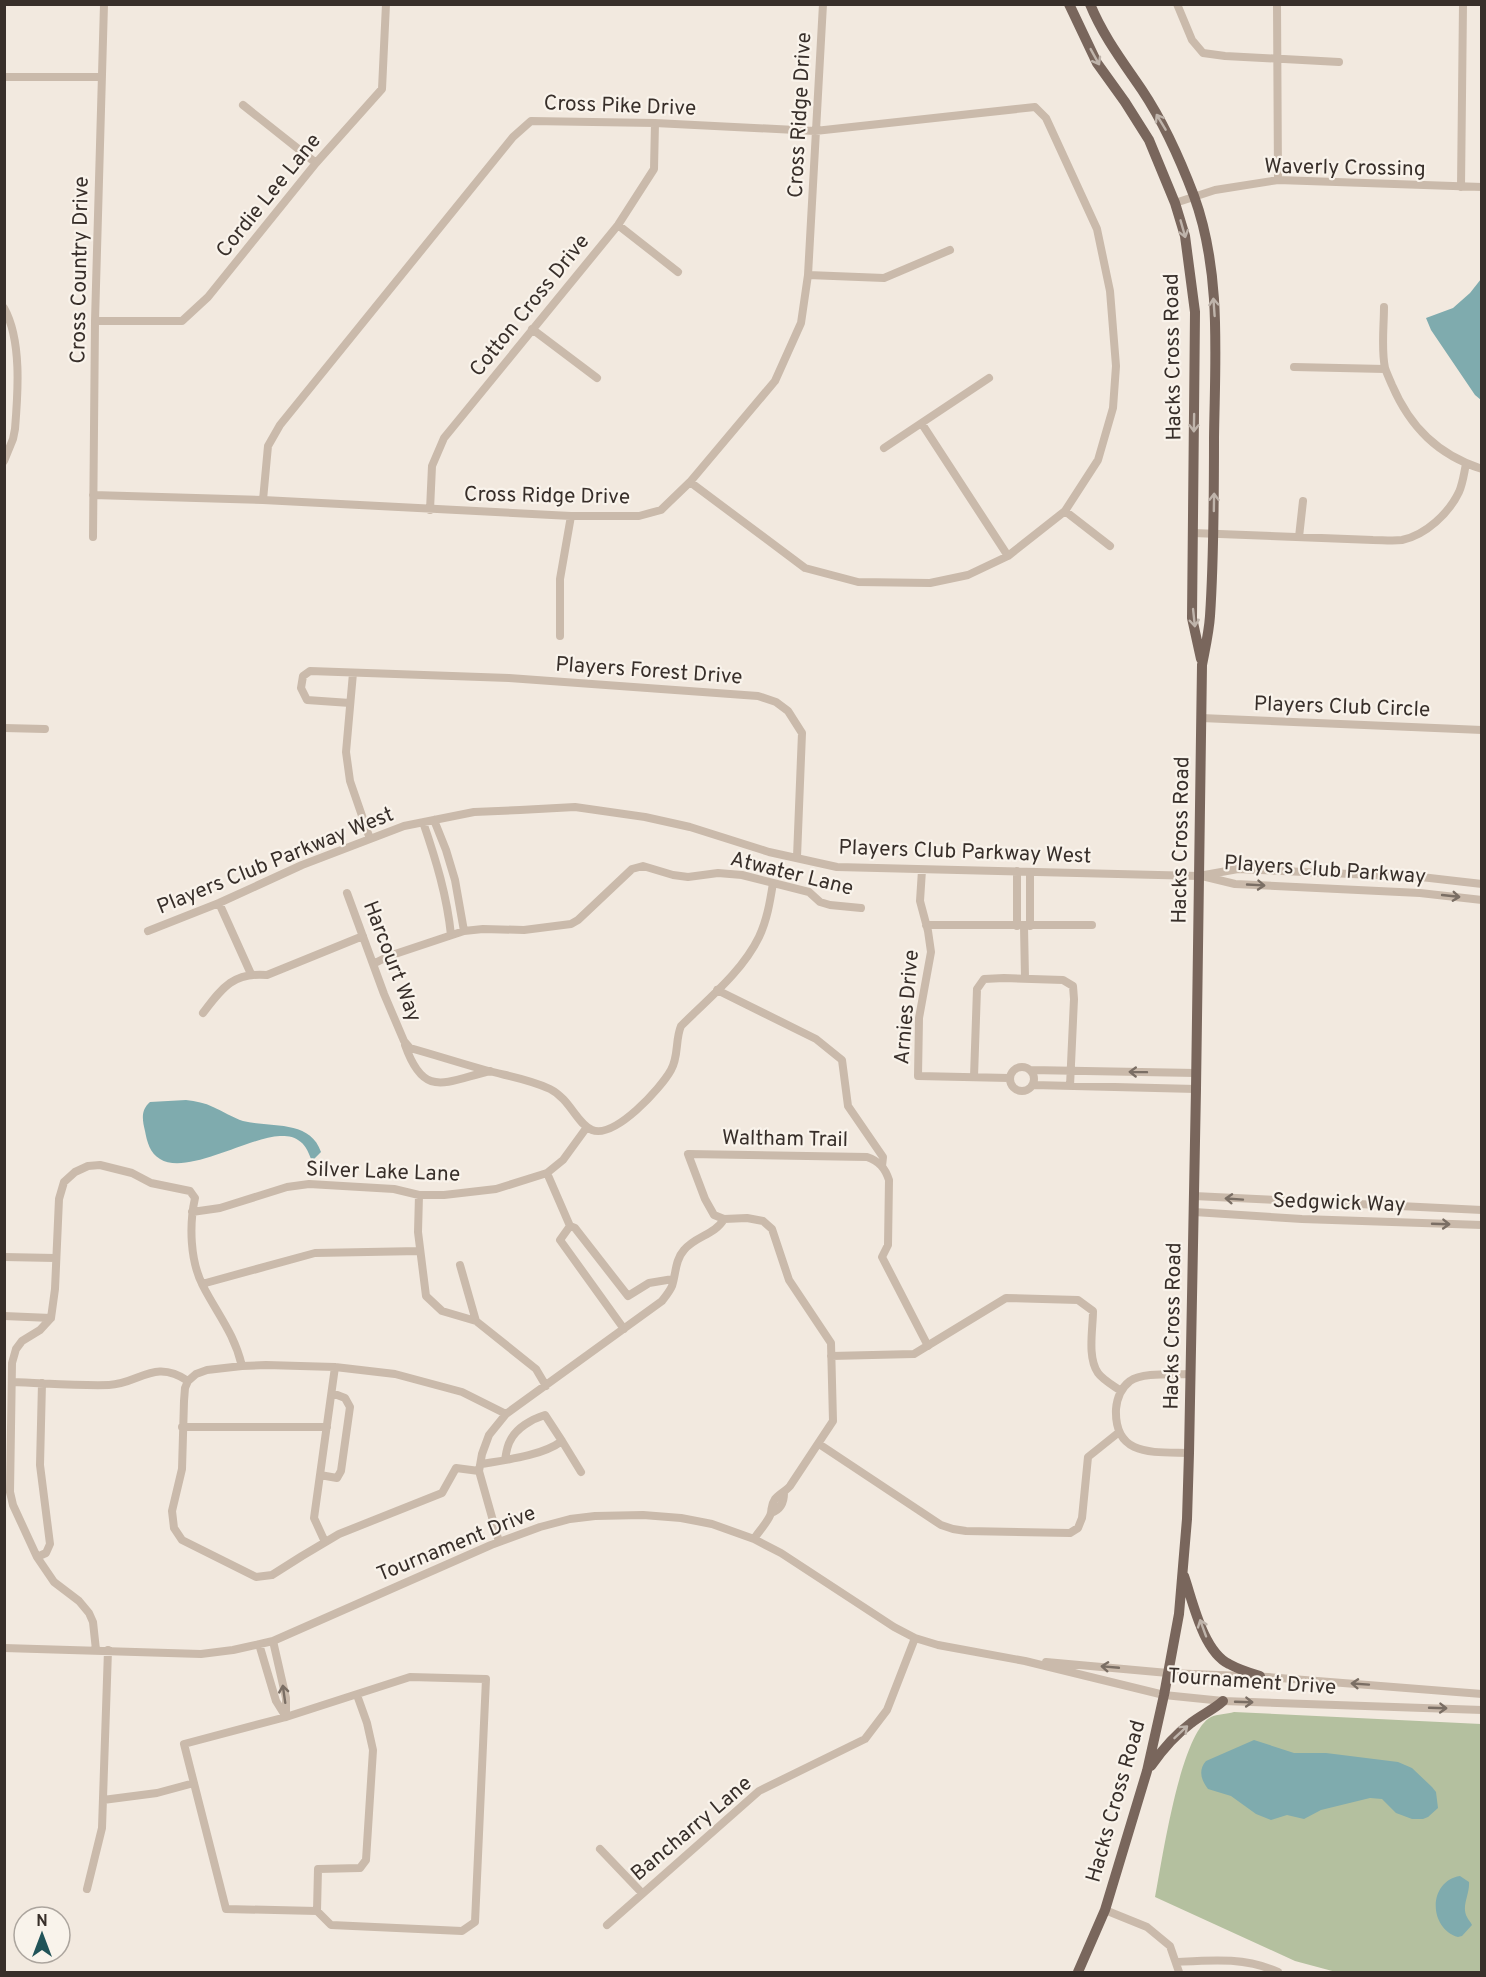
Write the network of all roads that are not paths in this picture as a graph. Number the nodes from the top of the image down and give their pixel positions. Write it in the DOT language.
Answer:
graph roads {
  1 [pos="104,4"];
  2 [pos="386,4"];
  3 [pos="823,4"];
  4 [pos="1069,4"];
  5 [pos="1090,4"];
  6 [pos="1177,4"];
  7 [pos="1277,4"];
  8 [pos="1463,4"];
  9 [pos="1278,58"];
  10 [pos="1339,62"];
  11 [pos="4,77"];
  12 [pos="102,77"];
  13 [pos="243,105"];
  14 [pos="655,123"];
  15 [pos="815,131"];
  16 [pos="316,163"];
  17 [pos="1278,180"];
  18 [pos="1461,187"];
  19 [pos="1482,187"];
  20 [pos="1194,196"];
  21 [pos="1174,203"];
  22 [pos="618,225"];
  23 [pos="950,250"];
  24 [pos="678,272"];
  25 [pos="808,275"];
  26 [pos="1384,307"];
  27 [pos="4,308"];
  28 [pos="95,321"];
  29 [pos="532,329"];
  30 [pos="1294,367"];
  31 [pos="1385,369"];
  32 [pos="597,378"];
  33 [pos="989,378"];
  34 [pos="922,424"];
  35 [pos="884,448"];
  36 [pos="4,461"];
  37 [pos="1466,464"];
  38 [pos="1482,469"];
  39 [pos="690,482"];
  40 [pos="93,495"];
  41 [pos="263,500"];
  42 [pos="1303,501"];
  43 [pos="430,510"];
  44 [pos="1065,511"];
  45 [pos="571,516"];
  46 [pos="1193,533"];
  47 [pos="1213,534"];
  48 [pos="93,537"];
  49 [pos="1299,537"];
  50 [pos="1110,546"];
  51 [pos="1008,556"];
  52 [pos="560,636"];
  53 [pos="1202,665"];
  54 [pos="353,673"];
  55 [pos="350,703"];
  56 [pos="1201,718"];
  57 [pos="4,728"];
  58 [pos="45,729"];
  59 [pos="1482,730"];
  60 [pos="434,820"];
  61 [pos="423,822"];
  62 [pos="370,839"];
  63 [pos="797,857"];
  64 [pos="452,868"];
  65 [pos="921,870"];
  66 [pos="1017,871"];
  67 [pos="440,872"];
  68 [pos="1030,872"];
  69 [pos="1199,876"];
  70 [pos="773,883"];
  71 [pos="1482,884"];
  72 [pos="457,892"];
  73 [pos="347,893"];
  74 [pos="446,895"];
  75 [pos="1482,900"];
  76 [pos="219,903"];
  77 [pos="1017,906"];
  78 [pos="1029,906"];
  79 [pos="861,908"];
  80 [pos="926,925"];
  81 [pos="1092,925"];
  82 [pos="1024,926"];
  83 [pos="148,931"];
  84 [pos="464,932"];
  85 [pos="452,935"];
  86 [pos="363,936"];
  87 [pos="373,964"];
  88 [pos="250,974"];
  89 [pos="1025,978"];
  90 [pos="717,990"];
  91 [pos="203,1013"];
  92 [pos="404,1041"];
  93 [pos="1030,1070"];
  94 [pos="491,1071"];
  95 [pos="1071,1071"];
  96 [pos="1105,1071"];
  97 [pos="1157,1072"];
  98 [pos="1196,1073"];
  99 [pos="974,1077"];
  100 [pos="1009,1078"];
  101 [pos="1033,1085"];
  102 [pos="1070,1086"];
  103 [pos="1105,1087"];
  104 [pos="1157,1088"];
  105 [pos="1196,1089"];
  106 [pos="587,1126"];
  107 [pos="881,1165"];
  108 [pos="547,1173"];
  109 [pos="419,1195"];
  110 [pos="1194,1196"];
  111 [pos="1482,1210"];
  112 [pos="192,1212"];
  113 [pos="1194,1212"];
  114 [pos="724,1219"];
  115 [pos="1482,1225"];
  116 [pos="570,1226"];
  117 [pos="420,1251"];
  118 [pos="4,1257"];
  119 [pos="56,1258"];
  120 [pos="460,1265"];
  121 [pos="673,1279"];
  122 [pos="202,1284"];
  123 [pos="4,1316"];
  124 [pos="51,1318"];
  125 [pos="476,1321"];
  126 [pos="624,1329"];
  127 [pos="928,1346"];
  128 [pos="831,1356"];
  129 [pos="242,1366"];
  130 [pos="335,1367"];
  131 [pos="1189,1374"];
  132 [pos="188,1381"];
  133 [pos="12,1382"];
  134 [pos="42,1383"];
  135 [pos="546,1386"];
  136 [pos="1121,1391"];
  137 [pos="332,1393"];
  138 [pos="506,1414"];
  139 [pos="182,1427"];
  140 [pos="327,1427"];
  141 [pos="1118,1433"];
  142 [pos="562,1441"];
  143 [pos="819,1444"];
  144 [pos="1189,1453"];
  145 [pos="505,1460"];
  146 [pos="480,1468"];
  147 [pos="581,1472"];
  148 [pos="320,1475"];
  149 [pos="754,1539"];
  150 [pos="325,1542"];
  151 [pos="499,1542"];
  152 [pos="37,1557"];
  153 [pos="1182,1571"];
  154 [pos="915,1638"];
  155 [pos="273,1641"];
  156 [pos="259,1644"];
  157 [pos="4,1647"];
  158 [pos="96,1650"];
  159 [pos="108,1650"];
  160 [pos="1025,1661"];
  161 [pos="1168,1673"];
  162 [pos="1260,1676"];
  163 [pos="1482,1694"];
  164 [pos="357,1695"];
  165 [pos="1164,1695"];
  166 [pos="1223,1701"];
  167 [pos="1482,1710"];
  168 [pos="286,1717"];
  169 [pos="1147,1771"];
  170 [pos="194,1783"];
  171 [pos="103,1800"];
  172 [pos="600,1849"];
  173 [pos="87,1889"];
  174 [pos="642,1893"];
  175 [pos="1105,1910"];
  176 [pos="317,1911"];
  177 [pos="607,1925"];
  178 [pos="1176,1962"];
  179 [pos="1078,1972"];
  180 [pos="1179,1972"];
  181 [pos="1278,1972"];
  1 -- 12 [label="street, Cross Country Drive"];
  2 -- 16 [label="street, Cordie Lee Lane"];
  3 -- 15 [label="street, Cross Ridge Drive"];
  4 -- 21 [label="main road, Hacks Cross Road, one-way"];
  20 -- 5 [label="main road, Hacks Cross Road, one-way"];
  6 -- 9 [label="street"];
  7 -- 9 [label="street"];
  8 -- 18 [label="street"];
  9 -- 10 [label="street"];
  9 -- 17 [label="street"];
  11 -- 12 [label="street"];
  12 -- 28 [label="street, Cross Country Drive"];
  13 -- 16 [label="street"];
  14 -- 15 [label="street, Cross Pike Drive"];
  14 -- 22 [label="street, Cotton Cross Drive"];
  14 -- 41 [label="street, Cross Pike Drive"];
  15 -- 25 [label="street, Cross Ridge Drive"];
  15 -- 44 [label="street, Cross Pike Drive"];
  16 -- 28 [label="street, Cordie Lee Lane"];
  17 -- 18 [label="street, Waverly Crossing"];
  17 -- 20 [label="street, Waverly Crossing"];
  18 -- 19 [label="street, Waverly Crossing"];
  20 -- 21 [label="street, Waverly Crossing"];
  47 -- 20 [label="main road, Hacks Cross Road, one-way"];
  21 -- 46 [label="main road, Hacks Cross Road, one-way"];
  22 -- 24 [label="street"];
  22 -- 29 [label="street, Cotton Cross Drive"];
  23 -- 25 [label="street"];
  25 -- 39 [label="street, Cross Ridge Drive"];
  26 -- 31 [label="street"];
  27 -- 36 [label="street"];
  28 -- 40 [label="street, Cross Country Drive"];
  29 -- 32 [label="street"];
  29 -- 43 [label="street, Cotton Cross Drive"];
  30 -- 31 [label="street"];
  31 -- 37 [label="street"];
  33 -- 34 [label="street"];
  34 -- 35 [label="street"];
  34 -- 51 [label="street"];
  37 -- 38 [label="street"];
  37 -- 49 [label="street"];
  39 -- 45 [label="street, Cross Ridge Drive"];
  39 -- 51 [label="street"];
  40 -- 41 [label="street, Cross Ridge Drive"];
  40 -- 48 [label="street, Cross Country Drive"];
  41 -- 43 [label="street, Cross Ridge Drive"];
  42 -- 49 [label="street"];
  43 -- 45 [label="street, Cross Ridge Drive"];
  44 -- 50 [label="street"];
  44 -- 51 [label="street"];
  45 -- 52 [label="street"];
  46 -- 47 [label="street"];
  46 -- 53 [label="main road, Hacks Cross Road, one-way"];
  47 -- 49 [label="street"];
  47 -- 53 [label="main road, Hacks Cross Road"];
  53 -- 56 [label="main road, Hacks Cross Road"];
  54 -- 55 [label="street"];
  54 -- 55 [label="street, Players Forest Drive"];
  54 -- 63 [label="street, Players Forest Drive"];
  55 -- 62 [label="street"];
  56 -- 59 [label="street, Players Club Circle"];
  56 -- 69 [label="main road, Hacks Cross Road"];
  57 -- 58 [label="street"];
  60 -- 61 [label="street, Players Club Parkway West"];
  60 -- 63 [label="street, Players Club Parkway West"];
  60 -- 64 [label="street"];
  61 -- 62 [label="street, Players Club Parkway West"];
  61 -- 67 [label="street"];
  62 -- 76 [label="street, Players Club Parkway West"];
  63 -- 65 [label="street, Players Club Parkway West"];
  64 -- 67 [label="street"];
  64 -- 72 [label="street"];
  65 -- 66 [label="street, Players Club Parkway West"];
  65 -- 80 [label="street, Arnies Drive"];
  66 -- 68 [label="street, Players Club Parkway West"];
  66 -- 77 [label="street"];
  67 -- 74 [label="street"];
  68 -- 69 [label="street, Players Club Parkway West"];
  68 -- 78 [label="street"];
  69 -- 71 [label="street, Players Club Parkway"];
  69 -- 75 [label="street, Players Club Parkway, one-way"];
  69 -- 98 [label="main road, Hacks Cross Road"];
  70 -- 79 [label="street, Atwater Lane"];
  70 -- 84 [label="street, Atwater Lane"];
  70 -- 90 [label="street"];
  72 -- 74 [label="street"];
  72 -- 84 [label="street"];
  73 -- 86 [label="street, Harcourt Way"];
  74 -- 85 [label="street"];
  76 -- 83 [label="street, Players Club Parkway West"];
  76 -- 88 [label="street"];
  77 -- 78 [label="street"];
  77 -- 82 [label="street"];
  78 -- 82 [label="street"];
  80 -- 82 [label="street"];
  80 -- 99 [label="street, Arnies Drive"];
  81 -- 82 [label="street"];
  82 -- 89 [label="street"];
  84 -- 85 [label="street, Atwater Lane"];
  85 -- 87 [label="street, Atwater Lane"];
  86 -- 87 [label="street, Harcourt Way"];
  86 -- 88 [label="street"];
  87 -- 92 [label="street, Harcourt Way"];
  88 -- 91 [label="street"];
  89 -- 95 [label="street"];
  89 -- 99 [label="street"];
  90 -- 106 [label="street"];
  90 -- 107 [label="street"];
  92 -- 94 [label="street, Harcourt Way"];
  92 -- 94 [label="street, Harcourt Way"];
  93 -- 95 [label="street"];
  93 -- 100 [label="street"];
  93 -- 101 [label="street"];
  94 -- 106 [label="street, Harcourt Way"];
  95 -- 96 [label="street"];
  95 -- 102 [label="street"];
  97 -- 96 [label="street, one-way"];
  96 -- 103 [label="street"];
  97 -- 98 [label="street"];
  97 -- 104 [label="street"];
  98 -- 105 [label="main road, Hacks Cross Road"];
  99 -- 100 [label="street"];
  100 -- 101 [label="street"];
  101 -- 102 [label="street"];
  102 -- 103 [label="street"];
  103 -- 104 [label="street"];
  104 -- 105 [label="street"];
  105 -- 110 [label="main road, Hacks Cross Road"];
  106 -- 108 [label="street, Silver Lake Lane"];
  107 -- 114 [label="street, Waltham Trail"];
  107 -- 127 [label="street"];
  108 -- 109 [label="street, Silver Lake Lane"];
  108 -- 116 [label="street"];
  109 -- 112 [label="street, Silver Lake Lane"];
  109 -- 117 [label="street"];
  111 -- 110 [label="street, Sedgwick Way, one-way"];
  110 -- 113 [label="main road, Hacks Cross Road"];
  112 -- 119 [label="street"];
  112 -- 122 [label="street"];
  113 -- 115 [label="street, Sedgwick Way, one-way"];
  113 -- 131 [label="main road, Hacks Cross Road"];
  114 -- 121 [label="street"];
  114 -- 128 [label="street"];
  116 -- 121 [label="street"];
  116 -- 126 [label="street"];
  117 -- 122 [label="street"];
  117 -- 125 [label="street"];
  118 -- 119 [label="street"];
  119 -- 124 [label="street"];
  120 -- 125 [label="street"];
  121 -- 126 [label="street"];
  122 -- 129 [label="street"];
  123 -- 124 [label="street"];
  124 -- 133 [label="street"];
  125 -- 135 [label="street"];
  126 -- 135 [label="street"];
  127 -- 128 [label="street"];
  127 -- 136 [label="street"];
  128 -- 143 [label="street"];
  129 -- 130 [label="street"];
  129 -- 132 [label="street"];
  130 -- 137 [label="street"];
  130 -- 138 [label="street"];
  131 -- 136 [label="street"];
  131 -- 144 [label="main road, Hacks Cross Road"];
  132 -- 134 [label="street"];
  132 -- 139 [label="street"];
  133 -- 134 [label="street"];
  133 -- 152 [label="street"];
  134 -- 152 [label="street"];
  135 -- 138 [label="street"];
  136 -- 141 [label="street"];
  137 -- 140 [label="street"];
  137 -- 148 [label="street"];
  138 -- 146 [label="street"];
  139 -- 140 [label="street"];
  139 -- 150 [label="street"];
  140 -- 148 [label="street"];
  141 -- 143 [label="street"];
  141 -- 144 [label="street"];
  142 -- 145 [label="street"];
  142 -- 145 [label="street"];
  142 -- 147 [label="street"];
  143 -- 149 [label="street"];
  144 -- 153 [label="main road, Hacks Cross Road"];
  145 -- 146 [label="street"];
  146 -- 150 [label="street"];
  146 -- 151 [label="street"];
  148 -- 150 [label="street"];
  149 -- 151 [label="street, Tournament Drive"];
  149 -- 154 [label="street, Tournament Drive"];
  151 -- 155 [label="street, Tournament Drive"];
  152 -- 158 [label="street"];
  153 -- 161 [label="main road, Hacks Cross Road"];
  162 -- 153 [label="main road, one-way"];
  154 -- 160 [label="street, Tournament Drive"];
  154 -- 174 [label="street, Bancharry Lane"];
  155 -- 156 [label="street, Tournament Drive"];
  168 -- 155 [label="street, one-way"];
  156 -- 159 [label="street, Tournament Drive"];
  156 -- 168 [label="street"];
  157 -- 158 [label="street, Tournament Drive"];
  158 -- 159 [label="street, Tournament Drive"];
  159 -- 171 [label="street"];
  161 -- 160 [label="street, Tournament Drive, one-way"];
  160 -- 165 [label="street, Tournament Drive"];
  161 -- 162 [label="street, Tournament Drive"];
  161 -- 165 [label="main road, Hacks Cross Road"];
  163 -- 162 [label="street, Tournament Drive, one-way"];
  164 -- 168 [label="street"];
  164 -- 176 [label="street"];
  164 -- 176 [label="street"];
  165 -- 166 [label="street, Tournament Drive"];
  165 -- 169 [label="main road, Hacks Cross Road"];
  166 -- 167 [label="street, Tournament Drive, one-way"];
  169 -- 166 [label="main road, one-way"];
  168 -- 170 [label="street"];
  169 -- 175 [label="main road, Hacks Cross Road"];
  170 -- 171 [label="street"];
  170 -- 176 [label="street"];
  171 -- 173 [label="street"];
  172 -- 174 [label="street"];
  174 -- 177 [label="street, Bancharry Lane"];
  175 -- 178 [label="street"];
  175 -- 179 [label="main road, Hacks Cross Road"];
  178 -- 180 [label="street"];
  178 -- 181 [label="street"];
}
